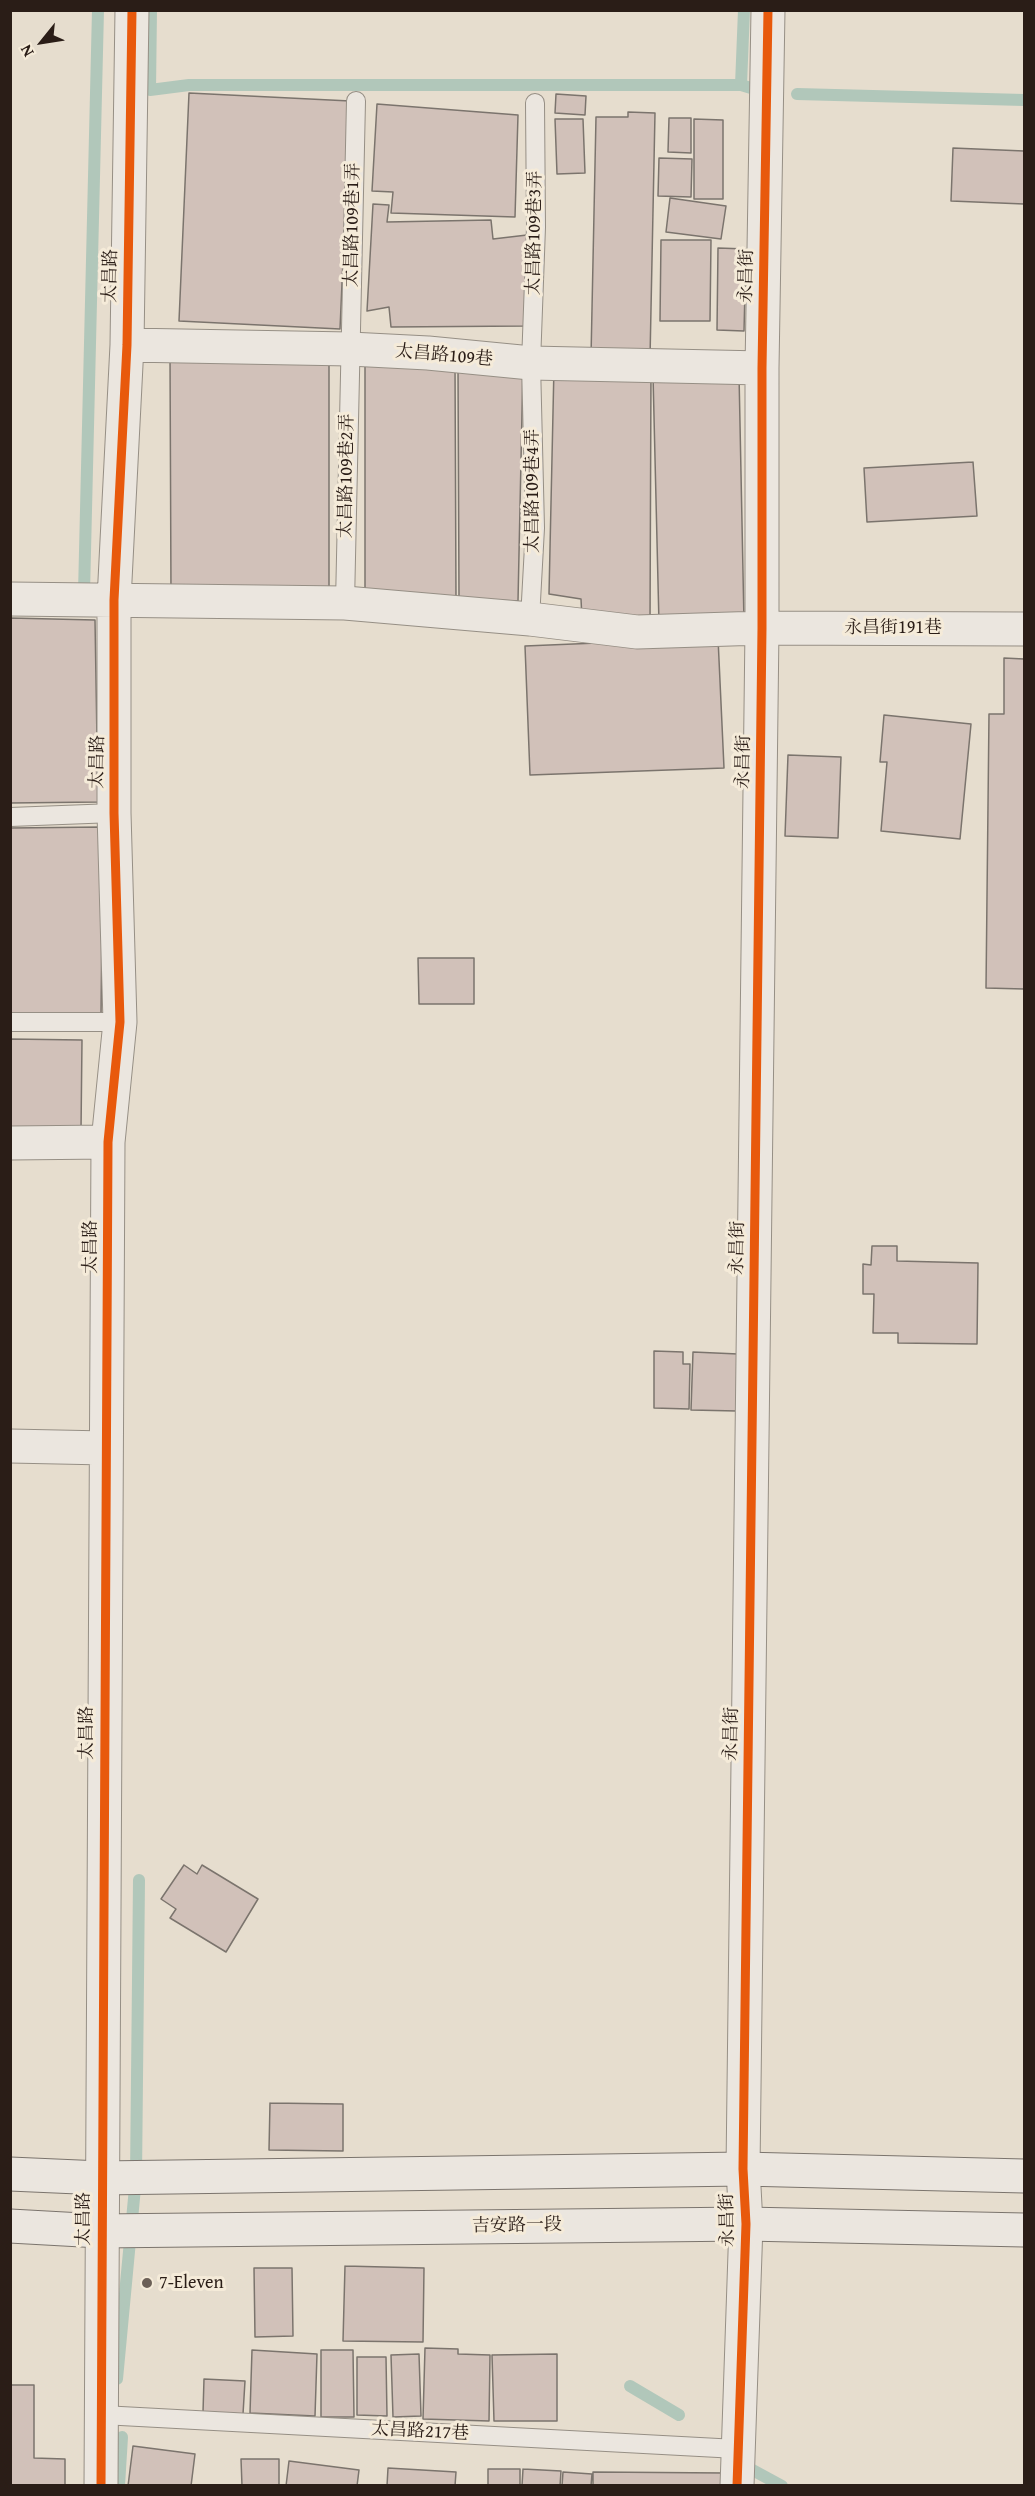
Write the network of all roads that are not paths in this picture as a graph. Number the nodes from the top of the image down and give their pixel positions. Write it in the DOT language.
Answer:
graph roads {
  1 [pos="132,10"];
  2 [pos="768,10"];
  3 [pos="356,101"];
  4 [pos="535,104"];
  5 [pos="127,345"];
  6 [pos="350,349"];
  7 [pos="531,363"];
  8 [pos="762,368"];
  9 [pos="10,599"];
  10 [pos="114,600"];
  11 [pos="345,603"];
  12 [pos="530,619"];
  13 [pos="762,628"];
  14 [pos="1024,629"];
  15 [pos="114,813"];
  16 [pos="10,817"];
  17 [pos="10,1022"];
  18 [pos="120,1022"];
  19 [pos="108,1142"];
  20 [pos="10,1143"];
  21 [pos="10,1446"];
  22 [pos="106,1448"];
  23 [pos="743,2169"];
  24 [pos="10,2174"];
  25 [pos="1024,2176"];
  26 [pos="101,2178"];
  27 [pos="746,2224"];
  28 [pos="10,2226"];
  29 [pos="1024,2230"];
  30 [pos="100,2231"];
  31 [pos="102,2415"];
  32 [pos="737,2449"];
  33 [pos="101,2486"];
  34 [pos="737,2486"];
  1 -- 5 [label="street, 太昌路"];
  2 -- 8 [label="street, 永昌街"];
  3 -- 6 [label="lane, 太昌路109巷1弄"];
  4 -- 7 [label="lane, 太昌路109巷3弄"];
  5 -- 6 [label="street, 太昌路109巷"];
  5 -- 10 [label="street, 太昌路"];
  6 -- 7 [label="street, 太昌路109巷"];
  6 -- 11 [label="lane, 太昌路109巷2弄"];
  7 -- 8 [label="street, 太昌路109巷"];
  7 -- 12 [label="lane, 太昌路109巷4弄"];
  8 -- 13 [label="street, 永昌街"];
  9 -- 10 [label="street, 永昌街191巷"];
  10 -- 11 [label="street, 永昌街191巷"];
  10 -- 15 [label="street, 太昌路"];
  11 -- 12 [label="street, 永昌街191巷"];
  12 -- 13 [label="street, 永昌街191巷"];
  13 -- 14 [label="street, 永昌街191巷"];
  13 -- 23 [label="street, 永昌街"];
  15 -- 16 [label="lane"];
  15 -- 18 [label="street, 太昌路"];
  17 -- 18 [label="lane"];
  18 -- 19 [label="street, 太昌路"];
  19 -- 20 [label="street"];
  19 -- 22 [label="street, 太昌路"];
  21 -- 22 [label="street"];
  22 -- 26 [label="street, 太昌路"];
  23 -- 25 [label="street"];
  23 -- 26 [label="street"];
  23 -- 27 [label="street, 永昌街"];
  24 -- 26 [label="street"];
  26 -- 30 [label="street, 太昌路"];
  27 -- 29 [label="street, 吉安路一段"];
  27 -- 30 [label="street, 吉安路一段"];
  27 -- 32 [label="street, 永昌街"];
  28 -- 30 [label="street, 吉安路一段"];
  30 -- 31 [label="street, 太昌路"];
  31 -- 32 [label="lane, 太昌路217巷"];
  31 -- 33 [label="street, 太昌路"];
  32 -- 34 [label="street, 永昌街"];
}
